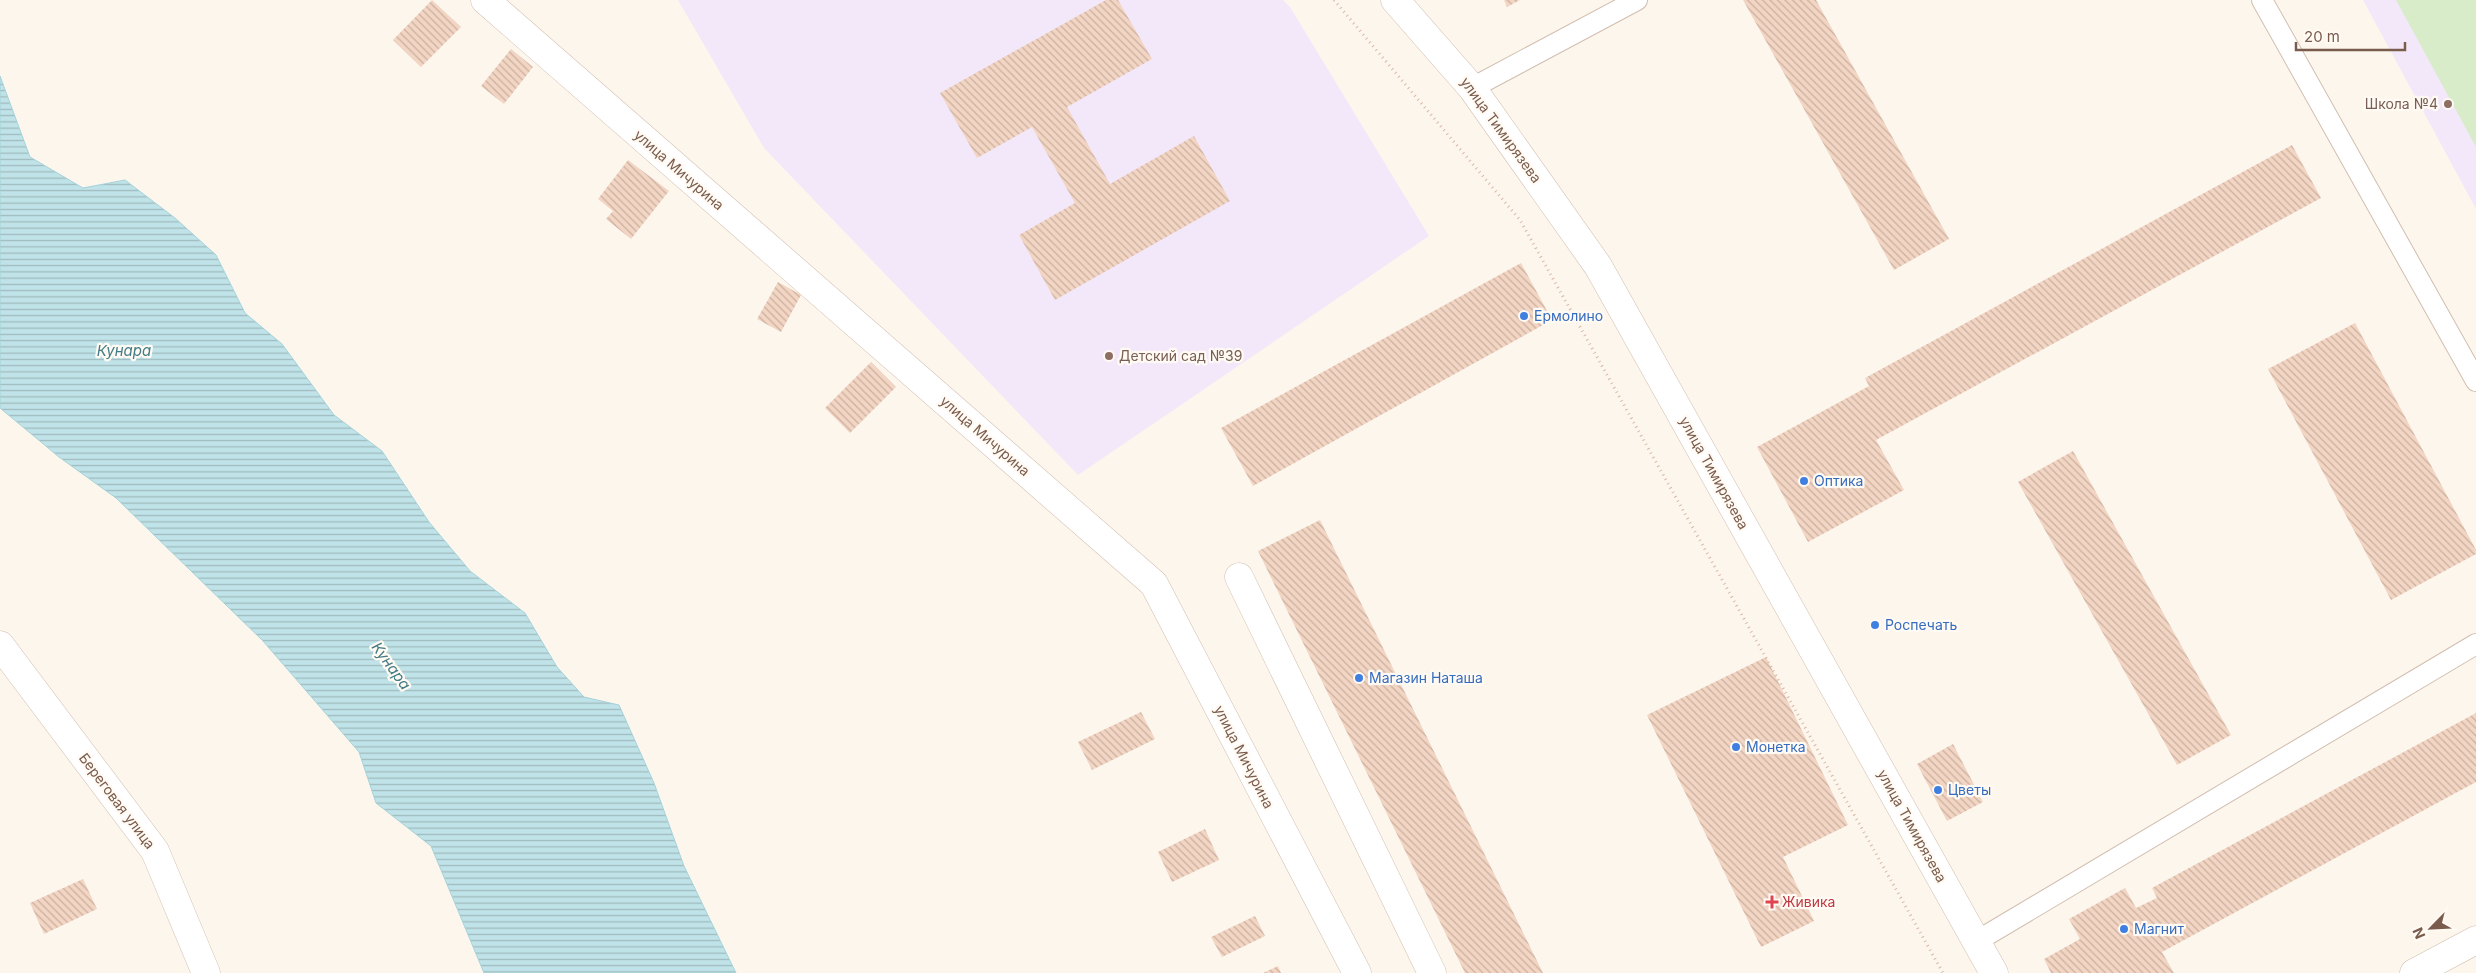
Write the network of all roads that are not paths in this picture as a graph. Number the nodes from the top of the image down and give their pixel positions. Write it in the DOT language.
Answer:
graph roads {
  1 [pos="484,0"];
  2 [pos="1395,0"];
  3 [pos="1637,0"];
  4 [pos="2262,0"];
  5 [pos="1472,88"];
  6 [pos="2476,381"];
  7 [pos="1239,577"];
  8 [pos="0,644"];
  9 [pos="2476,644"];
  10 [pos="2476,940"];
  11 [pos="1977,941"];
  12 [pos="206,973"];
  13 [pos="1357,973"];
  14 [pos="1432,973"];
  15 [pos="1994,973"];
  16 [pos="2414,973"];
  1 -- 13 [label="street, улица Мичурина"];
  2 -- 5 [label="street, улица Тимирязева"];
  3 -- 5 [label="lane"];
  4 -- 6 [label="lane"];
  5 -- 11 [label="street, улица Тимирязева"];
  7 -- 14 [label="street"];
  8 -- 12 [label="street, Береговая улица"];
  9 -- 11 [label="lane"];
  10 -- 16 [label="street"];
  11 -- 15 [label="street, улица Тимирязева"];
}
